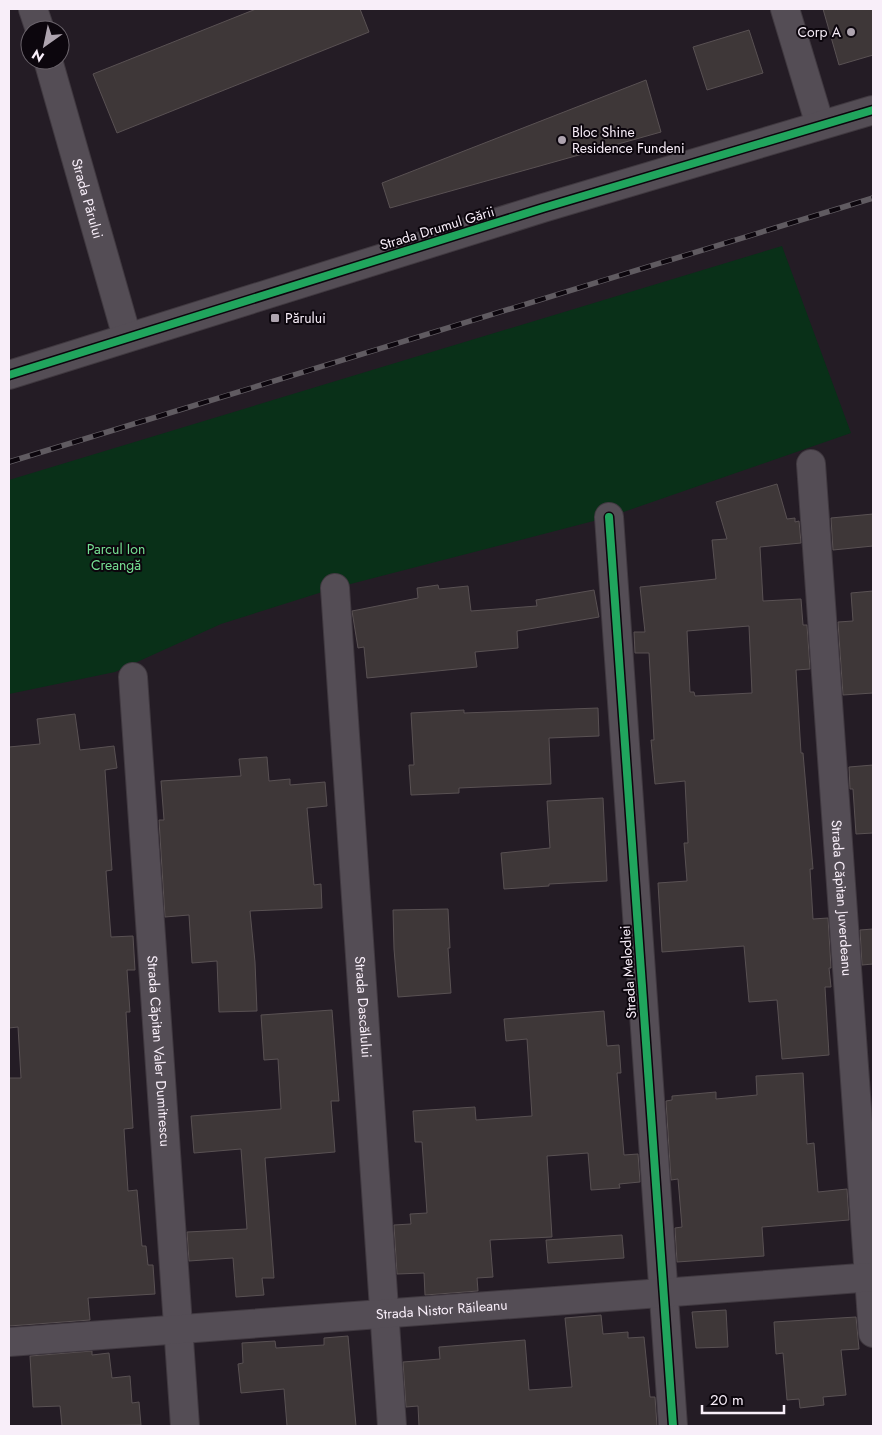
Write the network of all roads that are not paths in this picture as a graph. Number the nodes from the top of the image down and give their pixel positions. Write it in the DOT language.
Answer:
graph roads {
  1 [pos="785,9"];
  2 [pos="51,70"];
  3 [pos="873,110"];
  4 [pos="820,125"];
  5 [pos="127,337"];
  6 [pos="9,375"];
  7 [pos="811,464"];
  8 [pos="609,517"];
  9 [pos="335,588"];
  10 [pos="134,676"];
  11 [pos="871,1277"];
  12 [pos="663,1292"];
  13 [pos="384,1314"];
  14 [pos="178,1328"];
  15 [pos="873,1333"];
  16 [pos="9,1342"];
  17 [pos="185,1426"];
  18 [pos="392,1426"];
  19 [pos="673,1426"];
  1 -- 4 [label="street"];
  2 -- 5 [label="street, Strada Părului"];
  3 -- 4 [label="street, Strada Drumul Gării"];
  4 -- 5 [label="street, Strada Drumul Gării"];
  5 -- 6 [label="street, Strada Drumul Gării"];
  7 -- 11 [label="street, Strada Căpitan Juverdeanu"];
  8 -- 12 [label="street, Strada Melodiei"];
  9 -- 13 [label="street, Strada Dascălului"];
  10 -- 14 [label="street, Strada Căpitan Valer Dumitrescu"];
  11 -- 12 [label="street, Strada Nistor Răileanu"];
  11 -- 15 [label="street, Strada Căpitan Juverdeanu"];
  12 -- 13 [label="street, Strada Nistor Răileanu"];
  12 -- 19 [label="street, Strada Melodiei"];
  13 -- 14 [label="street, Strada Nistor Răileanu"];
  13 -- 18 [label="street, Strada Dascălului"];
  14 -- 16 [label="street, Strada Nistor Răileanu"];
  14 -- 17 [label="street, Strada Căpitan Valer Dumitrescu"];
}
